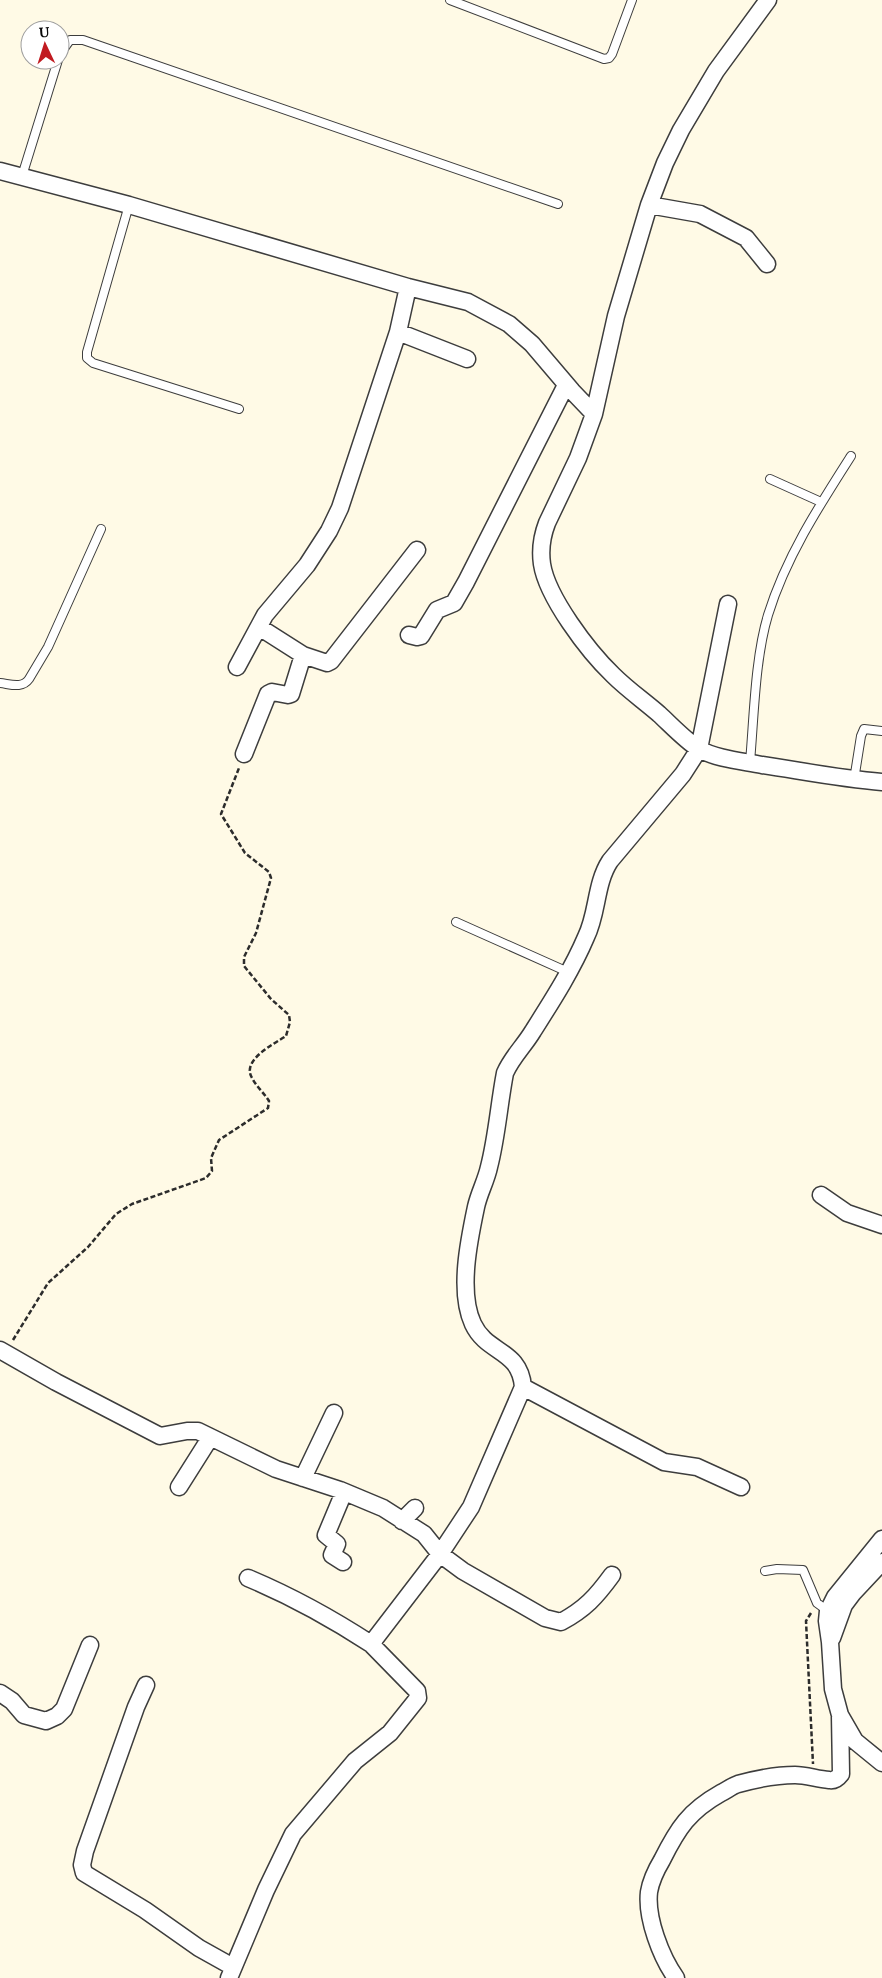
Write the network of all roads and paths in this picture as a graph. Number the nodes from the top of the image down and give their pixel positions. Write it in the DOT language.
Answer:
graph roads {
  1 [pos="450,0"];
  2 [pos="632,0"];
  3 [pos="768,0"];
  4 [pos="70,40"];
  5 [pos="55,70"];
  6 [pos="0,171"];
  7 [pos="22,176"];
  8 [pos="558,204"];
  9 [pos="129,205"];
  10 [pos="649,205"];
  11 [pos="767,264"];
  12 [pos="408,287"];
  13 [pos="398,332"];
  14 [pos="467,359"];
  15 [pos="569,388"];
  16 [pos="240,409"];
  17 [pos="592,412"];
  18 [pos="851,456"];
  19 [pos="770,479"];
  20 [pos="821,502"];
  21 [pos="100,528"];
  22 [pos="417,550"];
  23 [pos="728,604"];
  24 [pos="259,627"];
  25 [pos="409,635"];
  26 [pos="303,655"];
  27 [pos="237,667"];
  28 [pos="0,683"];
  29 [pos="882,731"];
  30 [pos="699,749"];
  31 [pos="244,754"];
  32 [pos="750,762"];
  33 [pos="854,780"];
  34 [pos="882,782"];
  35 [pos="456,922"];
  36 [pos="568,972"];
  37 [pos="822,1195"];
  38 [pos="882,1225"];
  39 [pos="3,1351"];
  40 [pos="523,1387"];
  41 [pos="334,1413"];
  42 [pos="210,1438"];
  43 [pos="303,1478"];
  44 [pos="179,1487"];
  45 [pos="741,1487"];
  46 [pos="344,1492"];
  47 [pos="414,1508"];
  48 [pos="402,1521"];
  49 [pos="882,1539"];
  50 [pos="440,1554"];
  51 [pos="343,1562"];
  52 [pos="882,1562"];
  53 [pos="766,1571"];
  54 [pos="612,1575"];
  55 [pos="248,1578"];
  56 [pos="823,1607"];
  57 [pos="830,1642"];
  58 [pos="371,1644"];
  59 [pos="90,1645"];
  60 [pos="146,1685"];
  61 [pos="0,1692"];
  62 [pos="840,1716"];
  63 [pos="882,1763"];
  64 [pos="814,1778"];
  65 [pos="231,1972"];
  66 [pos="676,1978"];
  1 -- 2 [label="lane"];
  3 -- 10 [label="street"];
  4 -- 8 [label="lane"];
  5 -- 7 [label="lane"];
  6 -- 7 [label="street"];
  7 -- 9 [label="street"];
  9 -- 12 [label="street"];
  9 -- 16 [label="lane"];
  10 -- 11 [label="street"];
  10 -- 17 [label="street"];
  12 -- 13 [label="street"];
  12 -- 15 [label="street"];
  13 -- 14 [label="street"];
  13 -- 24 [label="street"];
  15 -- 17 [label="street"];
  15 -- 25 [label="street"];
  17 -- 30 [label="street"];
  18 -- 20 [label="lane"];
  19 -- 20 [label="lane"];
  20 -- 32 [label="lane"];
  21 -- 28 [label="lane"];
  22 -- 26 [label="street"];
  23 -- 30 [label="street"];
  24 -- 26 [label="street"];
  24 -- 27 [label="street"];
  26 -- 31 [label="street"];
  29 -- 33 [label="lane"];
  30 -- 32 [label="street"];
  30 -- 36 [label="street"];
  31 -- 39 [label="path"];
  32 -- 33 [label="street"];
  33 -- 34 [label="street"];
  35 -- 36 [label="lane"];
  36 -- 40 [label="street"];
  37 -- 38 [label="street"];
  39 -- 42 [label="street"];
  40 -- 45 [label="street"];
  40 -- 50 [label="street"];
  41 -- 43 [label="street"];
  42 -- 43 [label="street"];
  42 -- 44 [label="street"];
  43 -- 46 [label="street"];
  46 -- 48 [label="street"];
  46 -- 51 [label="street"];
  47 -- 48 [label="street"];
  48 -- 50 [label="street"];
  49 -- 56 [label="street"];
  50 -- 54 [label="street"];
  50 -- 58 [label="street"];
  52 -- 57 [label="street"];
  53 -- 56 [label="lane"];
  55 -- 58 [label="street"];
  56 -- 57 [label="street"];
  56 -- 64 [label="path"];
  57 -- 62 [label="street"];
  58 -- 65 [label="street"];
  59 -- 61 [label="street"];
  60 -- 65 [label="street"];
  62 -- 63 [label="street"];
  62 -- 64 [label="street"];
  64 -- 66 [label="street"];
}
